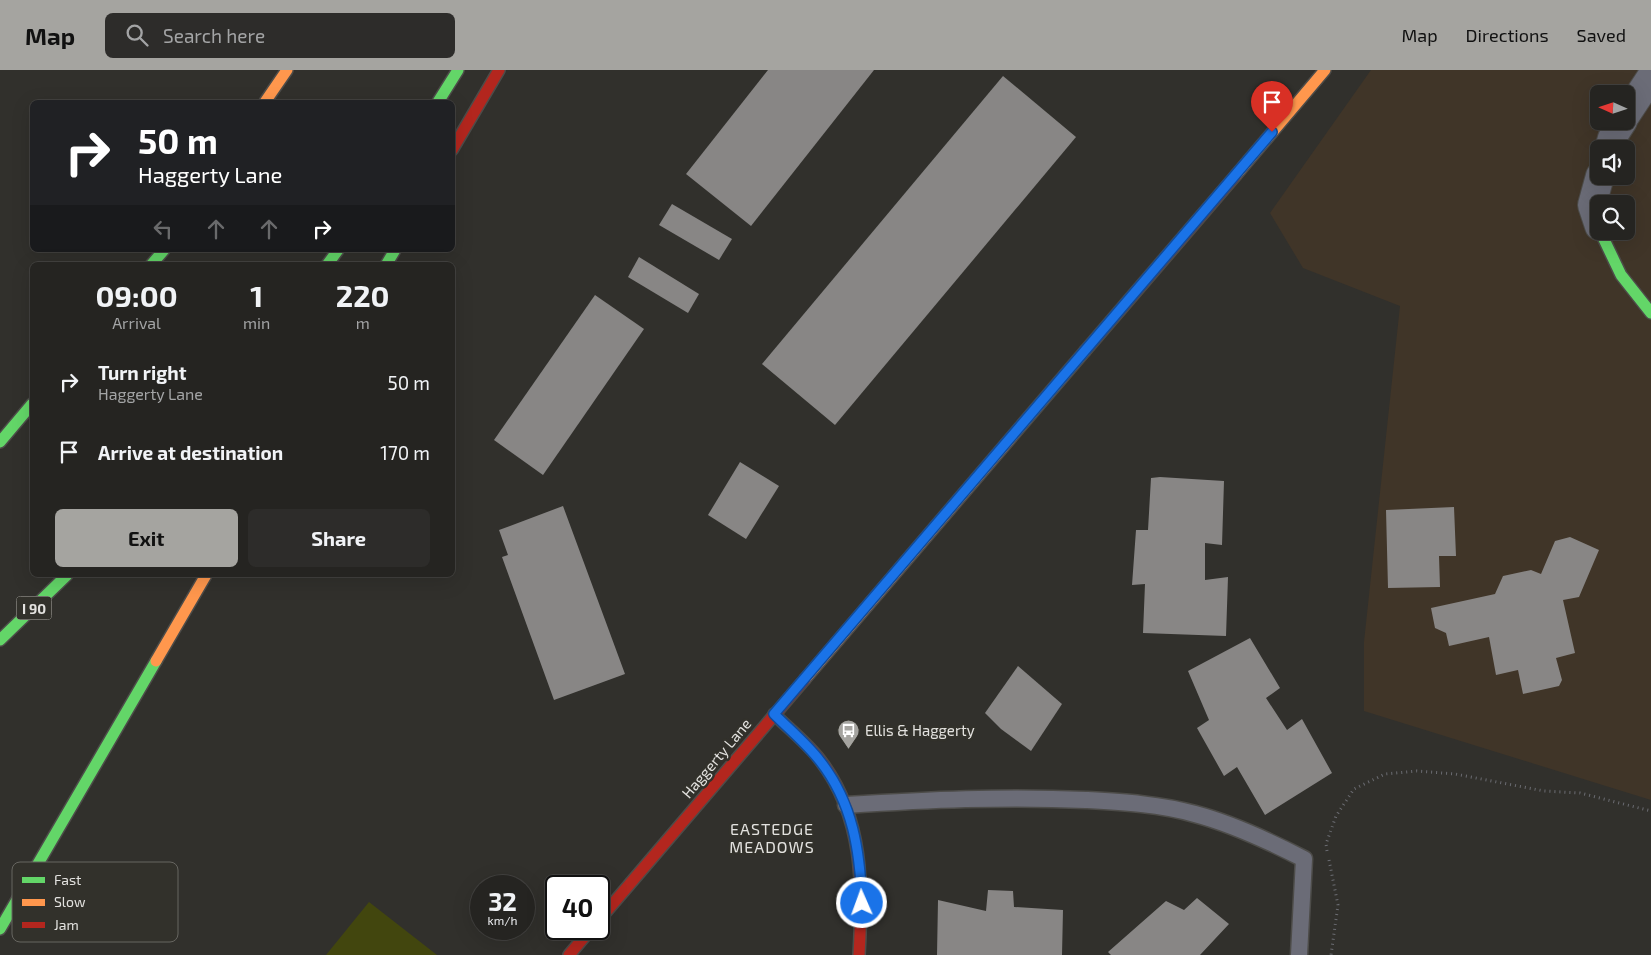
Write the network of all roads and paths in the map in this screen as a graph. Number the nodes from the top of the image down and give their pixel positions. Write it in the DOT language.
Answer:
graph roads {
  1 [pos="287,70"];
  2 [pos="458,70"];
  3 [pos="499,70"];
  4 [pos="1325,70"];
  5 [pos="1651,77"];
  6 [pos="267,100"];
  7 [pos="439,100"];
  8 [pos="1635,102"];
  9 [pos="455,145"];
  10 [pos="1603,240"];
  11 [pos="162,252"];
  12 [pos="154,262"];
  13 [pos="1651,313"];
  14 [pos="30,406"];
  15 [pos="0,442"];
  16 [pos="65,577"];
  17 [pos="205,577"];
  18 [pos="0,640"];
  19 [pos="774,714"];
  20 [pos="846,805"];
  21 [pos="1651,811"];
  22 [pos="39,862"];
  23 [pos="610,907"];
  24 [pos="12,908"];
  25 [pos="0,929"];
  26 [pos="582,940"];
  27 [pos="569,955"];
  28 [pos="859,955"];
  29 [pos="1299,955"];
  30 [pos="1331,955"];
  1 -- 6 [label="main road"];
  2 -- 7 [label="main road"];
  3 -- 9 [label="main road"];
  4 -- 19 [label="main road, Haggerty Lane"];
  5 -- 8 [label="street"];
  10 -- 13 [label="main road"];
  11 -- 12 [label="main road"];
  14 -- 15 [label="main road"];
  16 -- 18 [label="main road, I 90"];
  17 -- 22 [label="main road"];
  19 -- 20 [label="main road"];
  19 -- 23 [label="main road, Haggerty Lane"];
  20 -- 28 [label="main road"];
  20 -- 29 [label="lane"];
  21 -- 30 [label="path"];
  24 -- 25 [label="main road"];
  26 -- 27 [label="main road"];
}
